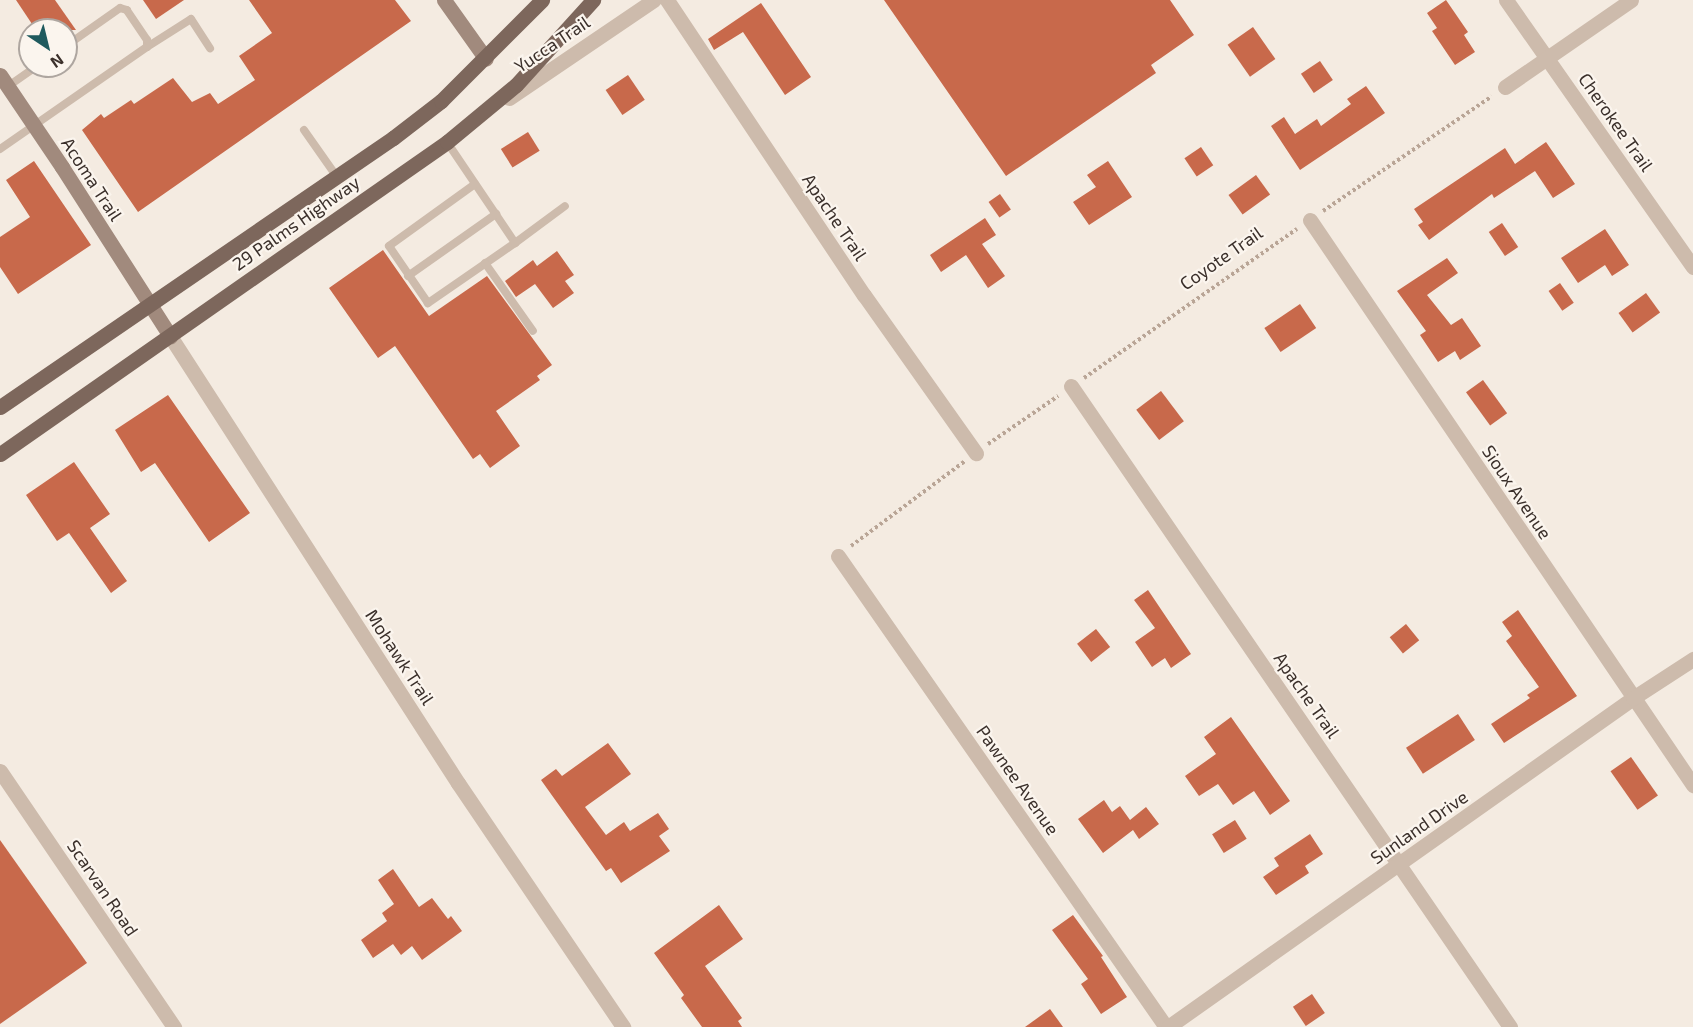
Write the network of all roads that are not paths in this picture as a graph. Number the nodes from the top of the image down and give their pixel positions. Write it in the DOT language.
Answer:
graph roads {
  1 [pos="444,0"];
  2 [pos="542,0"];
  3 [pos="593,0"];
  4 [pos="654,0"];
  5 [pos="667,0"];
  6 [pos="1506,0"];
  7 [pos="1631,0"];
  8 [pos="78,38"];
  9 [pos="147,47"];
  10 [pos="210,48"];
  11 [pos="1548,57"];
  12 [pos="486,59"];
  13 [pos="18,75"];
  14 [pos="4,81"];
  15 [pos="1505,87"];
  16 [pos="474,121"];
  17 [pos="34,126"];
  18 [pos="304,130"];
  19 [pos="447,142"];
  20 [pos="0,149"];
  21 [pos="337,177"];
  22 [pos="475,184"];
  23 [pos="565,206"];
  24 [pos="496,214"];
  25 [pos="1310,220"];
  26 [pos="515,243"];
  27 [pos="485,263"];
  28 [pos="1693,267"];
  29 [pos="408,276"];
  30 [pos="149,304"];
  31 [pos="533,331"];
  32 [pos="170,336"];
  33 [pos="1071,386"];
  34 [pos="0,407"];
  35 [pos="976,453"];
  36 [pos="0,454"];
  37 [pos="838,556"];
  38 [pos="1693,659"];
  39 [pos="1633,698"];
  40 [pos="0,771"];
  41 [pos="1693,785"];
  42 [pos="1400,865"];
  43 [pos="174,1027"];
  44 [pos="623,1027"];
  45 [pos="1167,1027"];
  46 [pos="1510,1027"];
  1 -- 12 [label="street"];
  2 -- 12 [label="main road, 29 Palms Highway"];
  3 -- 16 [label="main road, 29 Palms Highway"];
  4 -- 16 [label="street, Yucca Trail"];
  5 -- 35 [label="street, Apache Trail"];
  6 -- 11 [label="street, Cherokee Trail"];
  7 -- 11 [label="street"];
  8 -- 9 [label="lane"];
  9 -- 10 [label="lane"];
  9 -- 17 [label="lane"];
  11 -- 15 [label="street"];
  11 -- 28 [label="street, Cherokee Trail"];
  12 -- 21 [label="main road, 29 Palms Highway"];
  13 -- 14 [label="lane"];
  14 -- 17 [label="street, Acoma Trail"];
  16 -- 19 [label="main road, 29 Palms Highway"];
  17 -- 20 [label="lane"];
  17 -- 30 [label="street, Acoma Trail"];
  18 -- 21 [label="lane"];
  19 -- 22 [label="lane"];
  19 -- 32 [label="main road, 29 Palms Highway"];
  21 -- 30 [label="main road, 29 Palms Highway"];
  22 -- 24 [label="lane"];
  22 -- 29 [label="lane"];
  23 -- 26 [label="lane"];
  24 -- 26 [label="lane"];
  24 -- 29 [label="lane"];
  25 -- 39 [label="street, Sioux Avenue"];
  26 -- 27 [label="lane"];
  27 -- 29 [label="lane"];
  27 -- 31 [label="lane"];
  30 -- 32 [label="street, Mohawk Trail"];
  30 -- 34 [label="main road, 29 Palms Highway"];
  32 -- 36 [label="main road, 29 Palms Highway"];
  32 -- 44 [label="street, Mohawk Trail"];
  33 -- 42 [label="street, Apache Trail"];
  37 -- 45 [label="street, Pawnee Avenue"];
  38 -- 39 [label="street, Sunland Drive"];
  39 -- 41 [label="street, Sioux Avenue"];
  39 -- 42 [label="street, Sunland Drive"];
  40 -- 43 [label="street, Scarvan Road"];
  42 -- 45 [label="street, Sunland Drive"];
  42 -- 46 [label="street, Apache Trail"];
}
